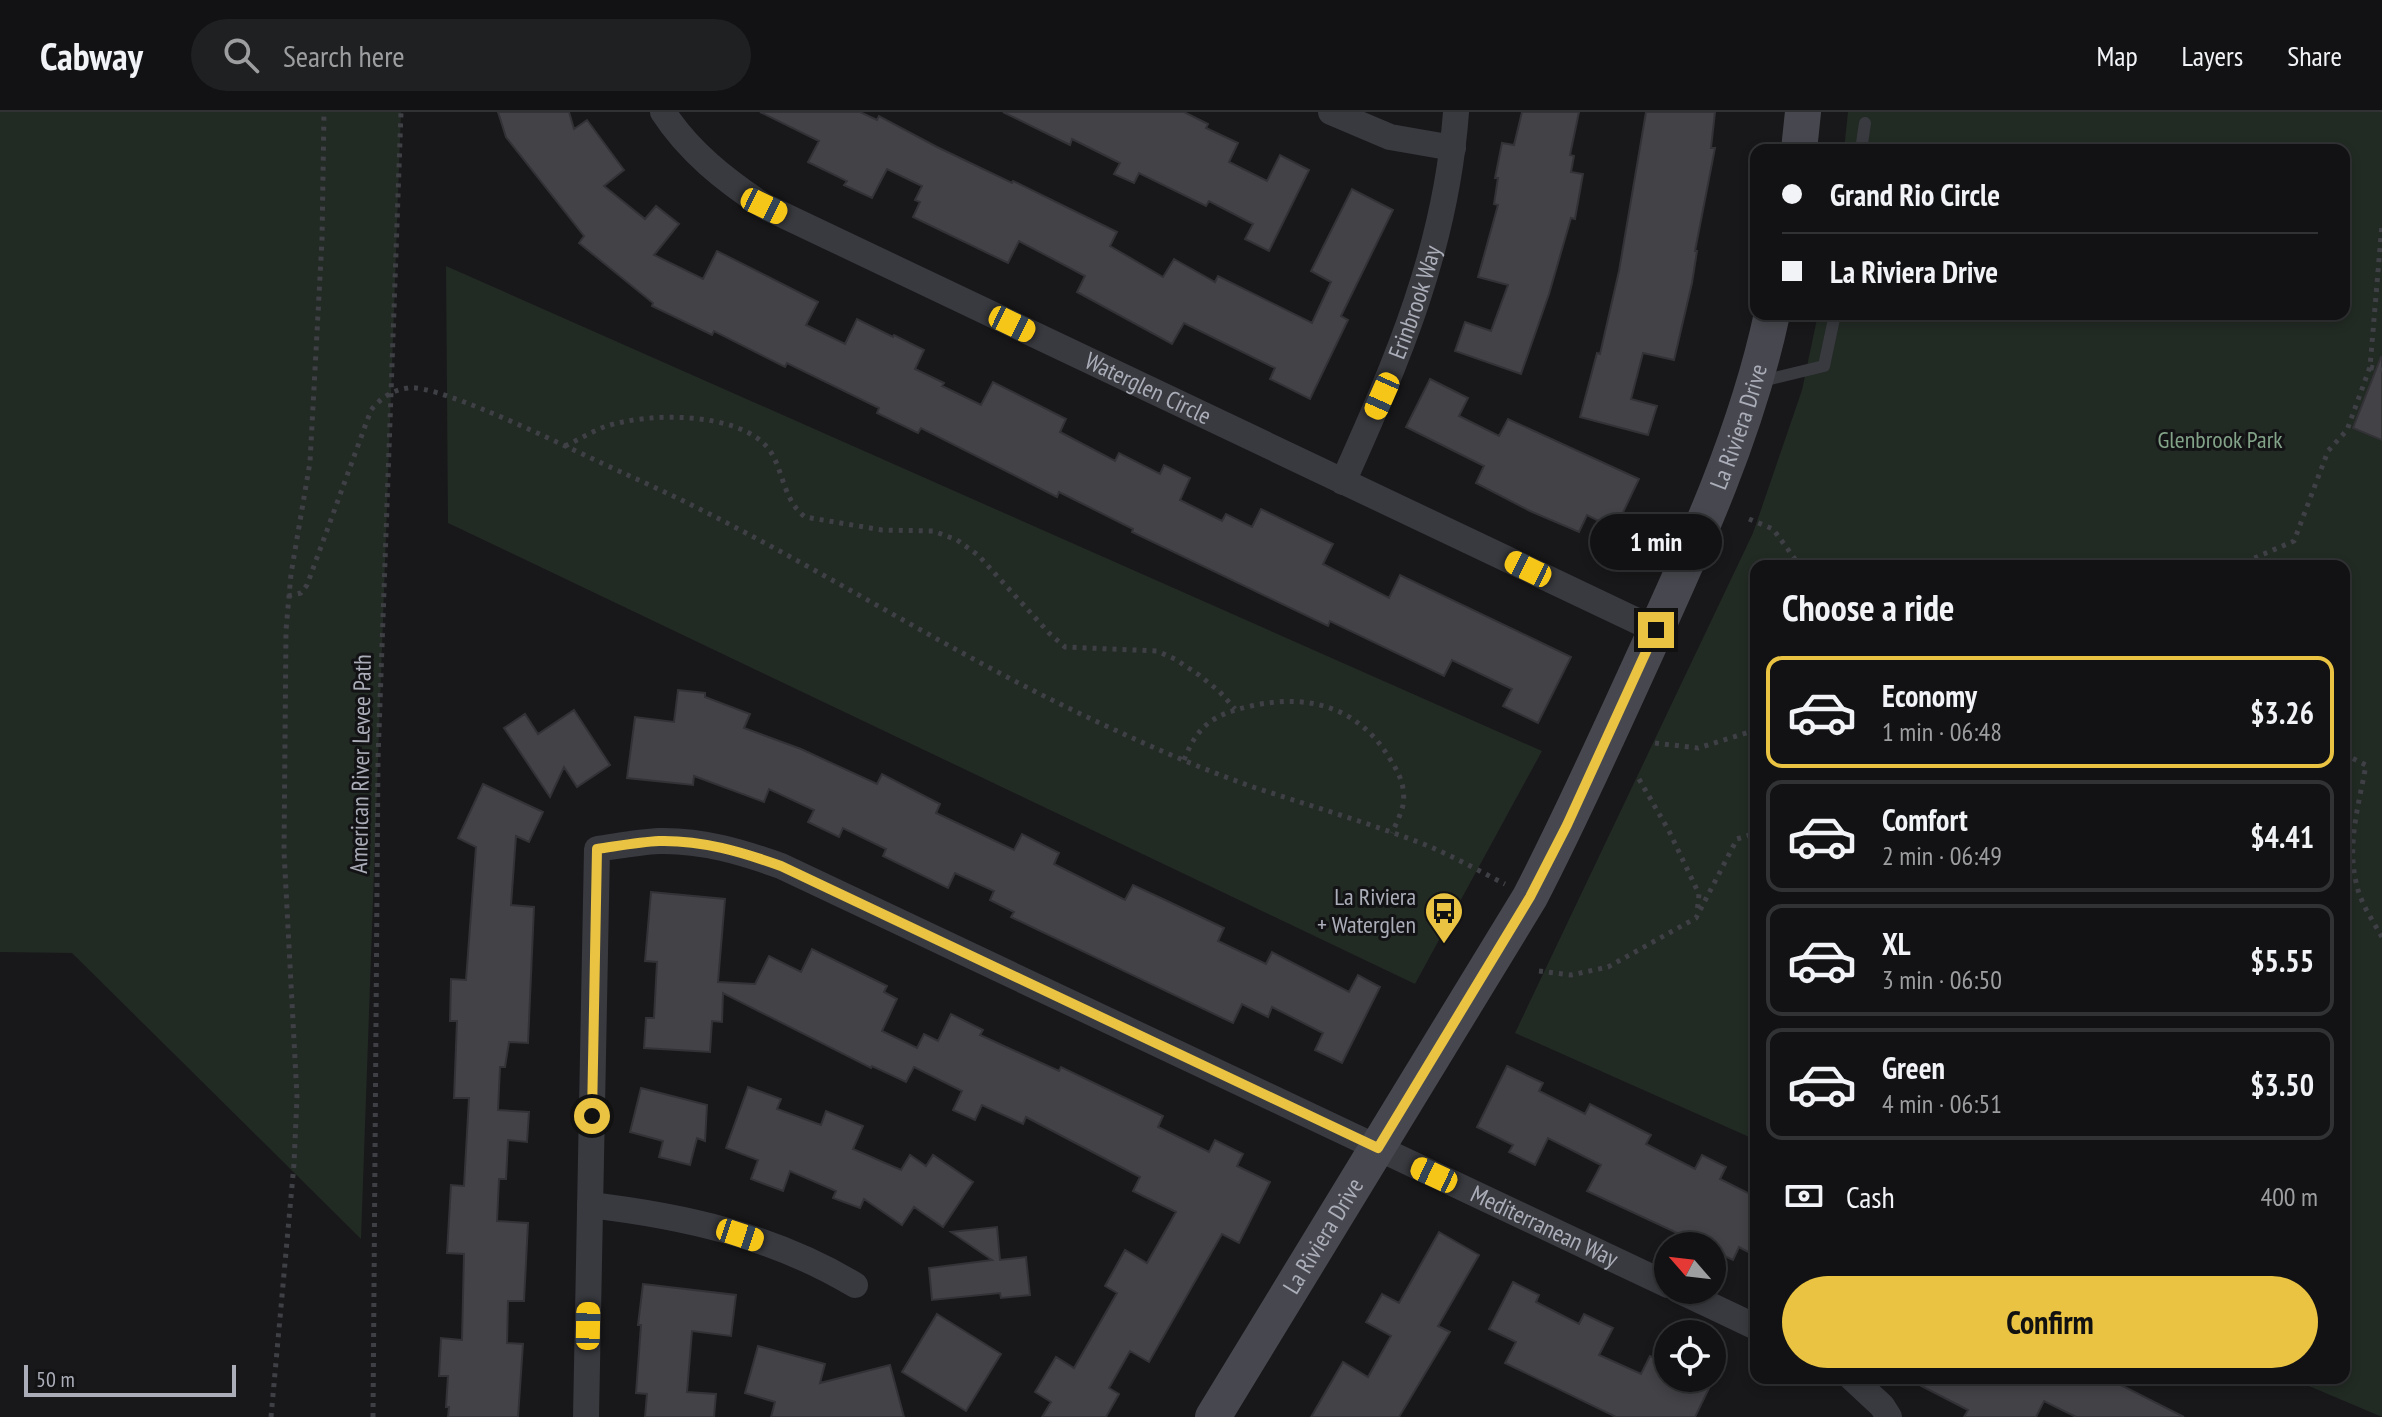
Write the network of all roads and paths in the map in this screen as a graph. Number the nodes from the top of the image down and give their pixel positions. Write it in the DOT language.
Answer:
graph roads {
  1 [pos="324,112"];
  2 [pos="401,112"];
  3 [pos="663,112"];
  4 [pos="1331,112"];
  5 [pos="1456,112"];
  6 [pos="1803,112"];
  7 [pos="1865,123"];
  8 [pos="1800,144"];
  9 [pos="1862,144"];
  10 [pos="1453,148"];
  11 [pos="2382,224"];
  12 [pos="1770,320"];
  13 [pos="1834,320"];
  14 [pos="2370,367"];
  15 [pos="2382,370"];
  16 [pos="1754,383"];
  17 [pos="391,392"];
  18 [pos="564,447"];
  19 [pos="1343,482"];
  20 [pos="1749,519"];
  21 [pos="1796,560"];
  22 [pos="2250,560"];
  23 [pos="288,596"];
  24 [pos="1656,630"];
  25 [pos="1235,709"];
  26 [pos="1750,732"];
  27 [pos="1655,743"];
  28 [pos="2350,757"];
  29 [pos="1184,760"];
  30 [pos="1639,779"];
  31 [pos="1392,833"];
  32 [pos="1750,835"];
  33 [pos="1530,897"];
  34 [pos="1696,918"];
  35 [pos="2382,937"];
  36 [pos="1539,971"];
  37 [pos="1378,1148"];
  38 [pos="590,1205"];
  39 [pos="1654,1278"];
  40 [pos="855,1285"];
  41 [pos="1708,1304"];
  42 [pos="1750,1324"];
  43 [pos="1858,1384"];
  44 [pos="271,1417"];
  45 [pos="373,1417"];
  46 [pos="586,1417"];
  47 [pos="1213,1417"];
  48 [pos="1889,1417"];
  1 -- 23 [label="path"];
  2 -- 17 [label="path, American River Levee Path"];
  3 -- 19 [label="street, Waterglen Circle"];
  4 -- 10 [label="street"];
  5 -- 10 [label="street, Erinbrook Way"];
  6 -- 8 [label="street"];
  7 -- 9 [label="lane"];
  10 -- 19 [label="street, Erinbrook Way"];
  11 -- 14 [label="path"];
  12 -- 16 [label="street, La Riviera Drive"];
  13 -- 16 [label="lane"];
  14 -- 15 [label="path"];
  14 -- 22 [label="path"];
  16 -- 24 [label="street, La Riviera Drive"];
  17 -- 18 [label="path"];
  17 -- 23 [label="path"];
  17 -- 45 [label="path, American River Levee Path"];
  18 -- 25 [label="path"];
  18 -- 29 [label="path"];
  19 -- 24 [label="street, Waterglen Circle"];
  20 -- 21 [label="path"];
  23 -- 44 [label="path"];
  24 -- 33 [label="street, La Riviera Drive"];
  25 -- 29 [label="path"];
  25 -- 31 [label="path"];
  26 -- 27 [label="path"];
  28 -- 35 [label="path"];
  29 -- 31 [label="path"];
  30 -- 34 [label="path"];
  31 -- 33 [label="path"];
  32 -- 34 [label="path"];
  33 -- 37 [label="street, La Riviera Drive"];
  34 -- 36 [label="path"];
  37 -- 38 [label="street, Mediterranean Way"];
  37 -- 39 [label="street, Mediterranean Way"];
  37 -- 47 [label="street, La Riviera Drive"];
  38 -- 40 [label="street"];
  38 -- 46 [label="street"];
  41 -- 42 [label="street"];
  43 -- 48 [label="street"];
}
